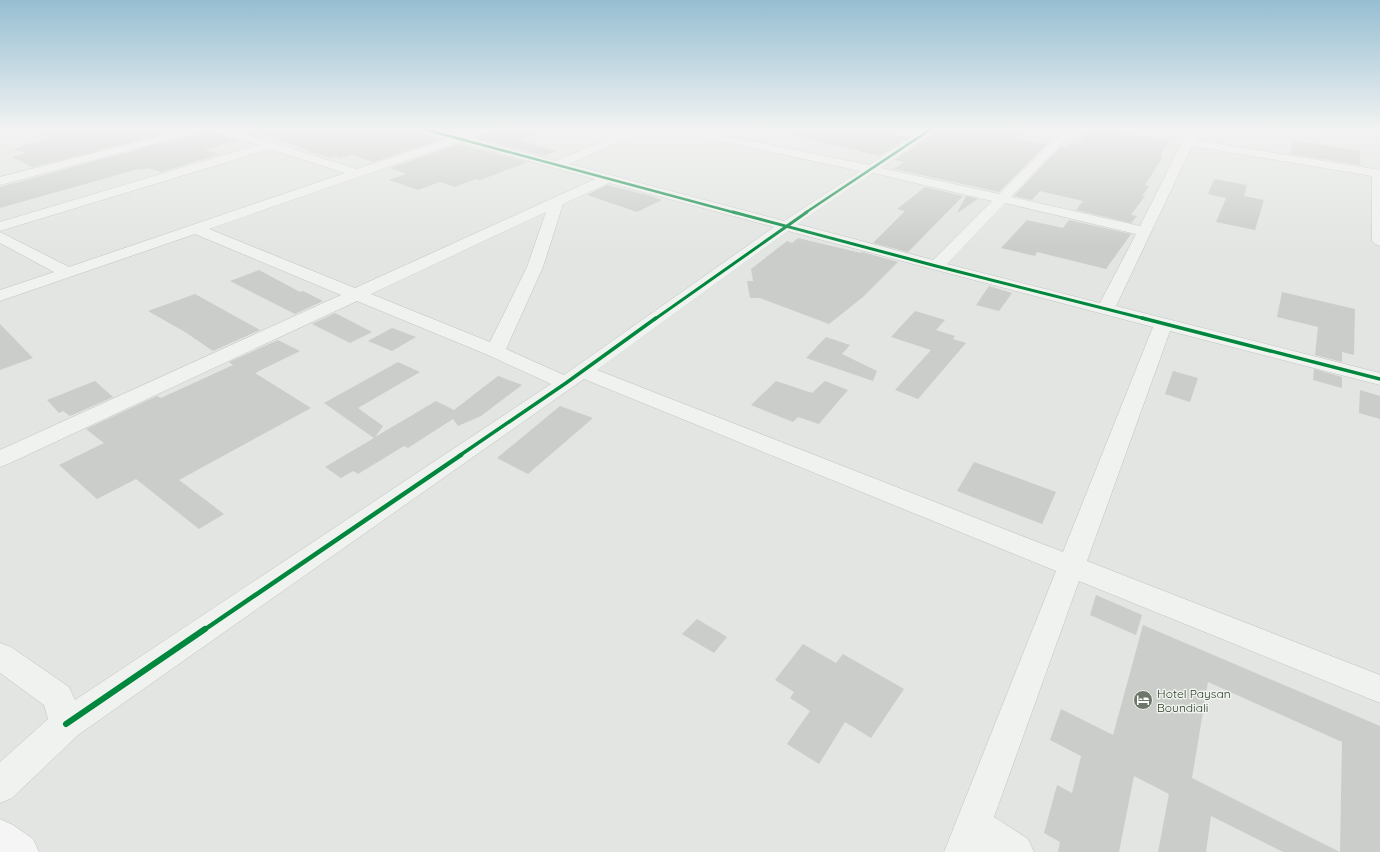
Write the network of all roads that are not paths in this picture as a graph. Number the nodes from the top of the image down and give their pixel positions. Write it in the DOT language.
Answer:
graph roads {
  1 [pos="47,169"];
  2 [pos="192,169"];
  3 [pos="344,169"];
  4 [pos="369,169"];
  5 [pos="576,169"];
  6 [pos="871,169"];
  7 [pos="1030,169"];
  8 [pos="1175,169"];
  9 [pos="1354,169"];
  10 [pos="357,173"];
  11 [pos="1379,174"];
  12 [pos="608,178"];
  13 [pos="0,181"];
  14 [pos="1001,198"];
  15 [pos="556,203"];
  16 [pos="788,225"];
  17 [pos="0,227"];
  18 [pos="195,229"];
  19 [pos="1144,231"];
  20 [pos="0,237"];
  21 [pos="1380,241"];
  22 [pos="936,266"];
  23 [pos="68,273"];
  24 [pos="355,294"];
  25 [pos="0,296"];
  26 [pos="1106,309"];
  27 [pos="1163,324"];
  28 [pos="496,351"];
  29 [pos="573,377"];
  30 [pos="1380,379"];
  31 [pos="0,459"];
  32 [pos="1071,566"];
  33 [pos="0,656"];
  34 [pos="1380,690"];
  35 [pos="66,724"];
  36 [pos="0,786"];
  37 [pos="0,838"];
  38 [pos="968,839"];
  39 [pos="20,852"];
  40 [pos="1015,852"];
  1 -- 13 [label="street"];
  2 -- 17 [label="street"];
  3 -- 10 [label="street"];
  4 -- 10 [label="street"];
  5 -- 12 [label="street"];
  6 -- 14 [label="street"];
  6 -- 16 [label="street"];
  7 -- 14 [label="street"];
  8 -- 19 [label="street"];
  9 -- 11 [label="street"];
  10 -- 18 [label="street"];
  11 -- 21 [label="street"];
  12 -- 15 [label="street"];
  12 -- 16 [label="street"];
  14 -- 19 [label="street"];
  14 -- 22 [label="street"];
  15 -- 24 [label="street"];
  15 -- 28 [label="street"];
  16 -- 22 [label="street"];
  16 -- 29 [label="street"];
  18 -- 23 [label="street"];
  18 -- 24 [label="street"];
  19 -- 26 [label="street"];
  20 -- 23 [label="street"];
  22 -- 26 [label="street"];
  23 -- 25 [label="street"];
  24 -- 28 [label="street"];
  24 -- 31 [label="street"];
  26 -- 27 [label="street"];
  27 -- 30 [label="street"];
  27 -- 32 [label="street"];
  28 -- 29 [label="street"];
  29 -- 32 [label="street"];
  29 -- 35 [label="street"];
  32 -- 34 [label="street"];
  32 -- 38 [label="street"];
  33 -- 35 [label="street"];
  35 -- 36 [label="street"];
  37 -- 39 [label="main road"];
  38 -- 40 [label="street"];
}
